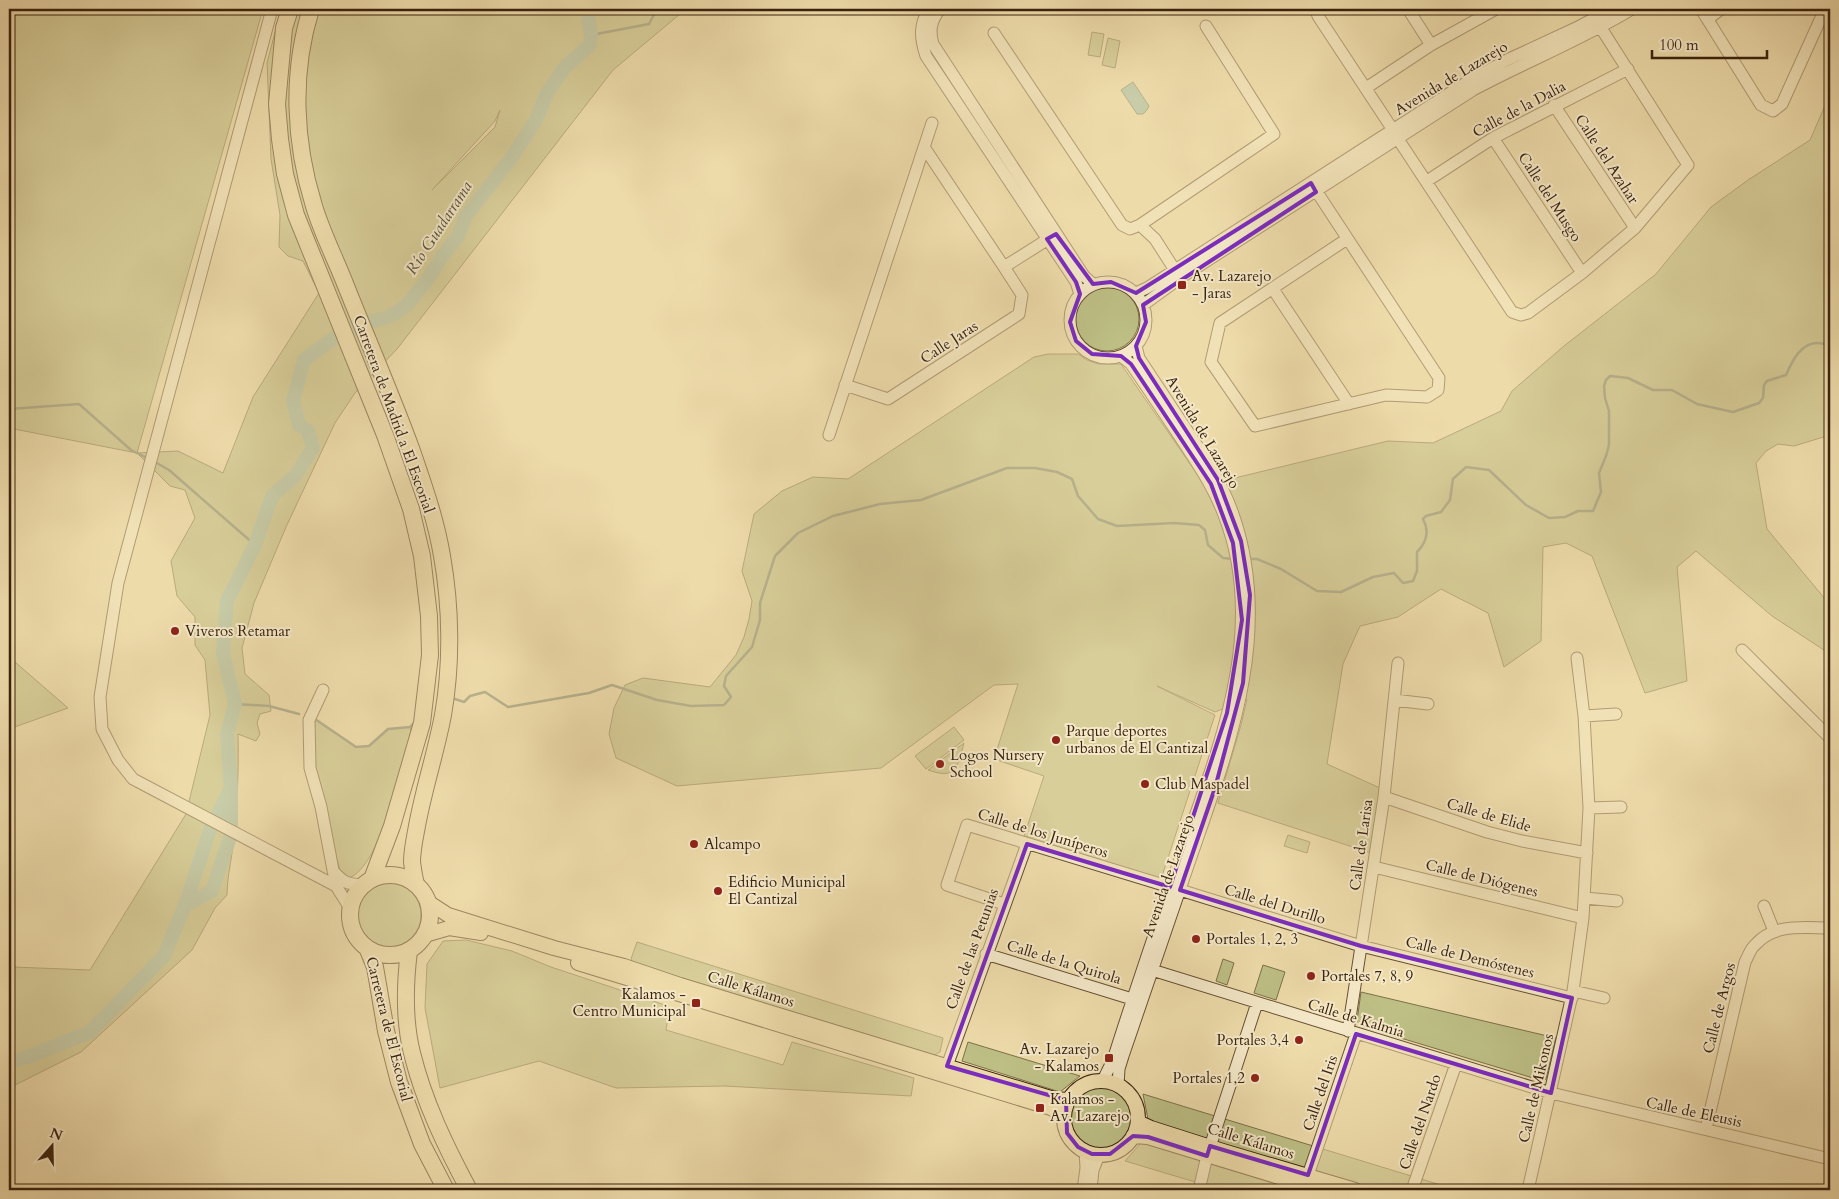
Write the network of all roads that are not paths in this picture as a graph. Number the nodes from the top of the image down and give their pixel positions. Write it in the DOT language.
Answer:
graph roads {
  1 [pos="272,9"];
  2 [pos="290,9"];
  3 [pos="311,9"];
  4 [pos="929,9"];
  5 [pos="940,9"];
  6 [pos="1316,9"];
  7 [pos="1408,9"];
  8 [pos="1496,9"];
  9 [pos="1632,9"];
  10 [pos="1700,9"];
  11 [pos="1722,9"];
  12 [pos="1825,9"];
  13 [pos="1605,11"];
  14 [pos="1708,19"];
  15 [pos="1206,26"];
  16 [pos="1601,28"];
  17 [pos="994,33"];
  18 [pos="1431,45"];
  19 [pos="937,64"];
  20 [pos="1628,70"];
  21 [pos="1366,88"];
  22 [pos="1554,106"];
  23 [pos="932,122"];
  24 [pos="1396,134"];
  25 [pos="1493,138"];
  26 [pos="924,147"];
  27 [pos="1427,181"];
  28 [pos="1314,187"];
  29 [pos="1140,225"];
  30 [pos="1635,228"];
  31 [pos="1052,237"];
  32 [pos="1348,239"];
  33 [pos="1004,266"];
  34 [pos="1582,273"];
  35 [pos="1178,274"];
  36 [pos="1093,284"];
  37 [pos="1273,289"];
  38 [pos="1080,294"];
  39 [pos="1136,294"];
  40 [pos="1143,305"];
  41 [pos="1136,346"];
  42 [pos="1121,356"];
  43 [pos="845,385"];
  44 [pos="1349,404"];
  45 [pos="829,435"];
  46 [pos="1215,482"];
  47 [pos="1742,650"];
  48 [pos="1577,658"];
  49 [pos="1398,663"];
  50 [pos="323,690"];
  51 [pos="1394,700"];
  52 [pos="1428,704"];
  53 [pos="1616,714"];
  54 [pos="1584,716"];
  55 [pos="1830,738"];
  56 [pos="1384,797"];
  57 [pos="1621,807"];
  58 [pos="1589,808"];
  59 [pos="1027,844"];
  60 [pos="1587,853"];
  61 [pos="1374,868"];
  62 [pos="333,870"];
  63 [pos="368,882"];
  64 [pos="416,884"];
  65 [pos="336,886"];
  66 [pos="1175,889"];
  67 [pos="1585,898"];
  68 [pos="1617,901"];
  69 [pos="428,902"];
  70 [pos="1004,904"];
  71 [pos="1764,906"];
  72 [pos="350,908"];
  73 [pos="1583,918"];
  74 [pos="1830,928"];
  75 [pos="1774,931"];
  76 [pos="425,935"];
  77 [pos="1361,946"];
  78 [pos="368,950"];
  79 [pos="409,951"];
  80 [pos="986,954"];
  81 [pos="1152,970"];
  82 [pos="1572,995"];
  83 [pos="1604,998"];
  84 [pos="1132,999"];
  85 [pos="1257,1003"];
  86 [pos="1352,1032"];
  87 [pos="1456,1064"];
  88 [pos="947,1066"];
  89 [pos="1103,1080"];
  90 [pos="1118,1085"];
  91 [pos="1550,1093"];
  92 [pos="1068,1100"];
  93 [pos="1064,1116"];
  94 [pos="1138,1122"];
  95 [pos="1706,1129"];
  96 [pos="1133,1136"];
  97 [pos="1085,1151"];
  98 [pos="1208,1151"];
  99 [pos="1100,1155"];
  100 [pos="1830,1159"];
  101 [pos="1305,1184"];
  102 [pos="446,1190"];
  103 [pos="469,1190"];
  104 [pos="1083,1190"];
  105 [pos="1091,1190"];
  106 [pos="1199,1190"];
  107 [pos="1322,1190"];
  108 [pos="1355,1190"];
  109 [pos="1412,1190"];
  110 [pos="1528,1190"];
  1 -- 65 [label="street"];
  2 -- 63 [label="highway, Carretera de Madrid a El Escorial"];
  3 -- 64 [label="highway, Carretera de Madrid a El Escorial"];
  4 -- 19 [label="street"];
  5 -- 19 [label="street"];
  6 -- 21 [label="street"];
  7 -- 18 [label="street"];
  8 -- 18 [label="street"];
  9 -- 16 [label="street, Avenida de Lazarejo"];
  10 -- 14 [label="street"];
  11 -- 14 [label="street"];
  12 -- 14 [label="street"];
  13 -- 24 [label="street, Avenida de Lazarejo"];
  15 -- 29 [label="street"];
  16 -- 20 [label="street, Avenida de Lazarejo"];
  16 -- 24 [label="street, Avenida de Lazarejo"];
  17 -- 29 [label="street"];
  18 -- 21 [label="street"];
  19 -- 31 [label="street"];
  20 -- 22 [label="street, Calle de la Dalia"];
  20 -- 30 [label="street, Avenida de Lazarejo"];
  21 -- 24 [label="street"];
  22 -- 25 [label="street, Calle de la Dalia"];
  22 -- 30 [label="street, Calle del Azahar"];
  23 -- 26 [label="street"];
  24 -- 27 [label="street, Avenida de Lazarejo"];
  24 -- 28 [label="street, Avenida de Lazarejo"];
  25 -- 27 [label="street, Calle de la Dalia"];
  25 -- 34 [label="street, Calle del Musgo"];
  26 -- 33 [label="street, Calle Jaras"];
  26 -- 43 [label="street"];
  27 -- 34 [label="street, Avenida de Lazarejo"];
  28 -- 32 [label="street"];
  28 -- 35 [label="street, Avenida de Lazarejo"];
  29 -- 35 [label="street"];
  30 -- 34 [label="street, Avenida de Lazarejo"];
  31 -- 33 [label="street"];
  31 -- 36 [label="street"];
  31 -- 38 [label="street"];
  32 -- 37 [label="street"];
  32 -- 44 [label="street"];
  33 -- 43 [label="street, Calle Jaras"];
  35 -- 39 [label="street, Avenida de Lazarejo"];
  35 -- 40 [label="street, Avenida de Lazarejo"];
  36 -- 38 [label="street"];
  36 -- 39 [label="street"];
  37 -- 44 [label="street"];
  37 -- 44 [label="street"];
  38 -- 42 [label="street"];
  39 -- 40 [label="street"];
  40 -- 41 [label="street"];
  41 -- 42 [label="street"];
  41 -- 46 [label="street, Avenida de Lazarejo"];
  42 -- 46 [label="street, Avenida de Lazarejo"];
  43 -- 45 [label="street"];
  46 -- 66 [label="street, Avenida de Lazarejo"];
  47 -- 55 [label="street"];
  48 -- 54 [label="street, Calle de Mikonos"];
  49 -- 51 [label="street, Calle de Larisa"];
  50 -- 62 [label="street"];
  51 -- 52 [label="street"];
  51 -- 56 [label="street, Calle de Larisa"];
  53 -- 54 [label="street"];
  54 -- 58 [label="street, Calle de Mikonos"];
  56 -- 60 [label="street, Calle de Elide"];
  56 -- 61 [label="street, Calle de Larisa"];
  57 -- 58 [label="street"];
  58 -- 60 [label="street, Calle de Mikonos"];
  59 -- 66 [label="street, Calle de los Juníperos"];
  59 -- 70 [label="street, Calle de las Petunias"];
  59 -- 70 [label="street, Calle de los Juníperos"];
  60 -- 67 [label="street, Calle de Mikonos"];
  61 -- 73 [label="street, Calle de Diógenes"];
  61 -- 77 [label="street, Calle de Larisa"];
  62 -- 63 [label="street"];
  62 -- 65 [label="street"];
  63 -- 64 [label="highway"];
  63 -- 72 [label="highway"];
  64 -- 69 [label="highway"];
  65 -- 72 [label="street"];
  66 -- 77 [label="street, Calle del Durillo"];
  66 -- 81 [label="street, Avenida de Lazarejo"];
  66 -- 84 [label="street, Avenida de Lazarejo"];
  67 -- 68 [label="street"];
  67 -- 73 [label="street, Calle de Mikonos"];
  69 -- 76 [label="highway"];
  69 -- 88 [label="main road, Calle Kálamos"];
  70 -- 80 [label="street, Calle de las Petunias"];
  71 -- 75 [label="street"];
  72 -- 78 [label="highway"];
  73 -- 82 [label="street, Calle de Mikonos"];
  74 -- 75 [label="street, Calle de Argos"];
  75 -- 95 [label="street, Calle de Argos"];
  76 -- 79 [label="highway"];
  76 -- 93 [label="main road, Calle Kálamos"];
  77 -- 82 [label="street, Calle de Demóstenes"];
  77 -- 86 [label="street, Calle de Larisa"];
  78 -- 79 [label="highway"];
  78 -- 102 [label="highway, Carretera de El Escorial"];
  79 -- 103 [label="highway, Carretera de El Escorial"];
  80 -- 84 [label="street, Calle de la Quirola"];
  80 -- 88 [label="street, Calle de las Petunias"];
  81 -- 85 [label="street, Calle de Kalmia"];
  81 -- 90 [label="street, Avenida de Lazarejo"];
  82 -- 83 [label="street"];
  82 -- 91 [label="street, Calle de Mikonos"];
  84 -- 89 [label="street, Avenida de Lazarejo"];
  85 -- 86 [label="street, Calle de Kalmia"];
  85 -- 98 [label="street"];
  86 -- 87 [label="street, Calle de Kalmia"];
  86 -- 101 [label="street, Calle del Iris"];
  87 -- 91 [label="street, Calle de Kalmia"];
  87 -- 109 [label="street, Calle del Nardo"];
  88 -- 92 [label="main road, Calle Kálamos"];
  89 -- 90 [label="main road"];
  89 -- 92 [label="main road"];
  90 -- 94 [label="main road"];
  91 -- 95 [label="street, Calle de Eleusis"];
  91 -- 110 [label="street, Calle de Mikonos"];
  92 -- 93 [label="main road"];
  93 -- 97 [label="main road"];
  94 -- 96 [label="main road"];
  94 -- 98 [label="main road, Calle Kálamos"];
  95 -- 100 [label="street, Calle de Eleusis"];
  96 -- 98 [label="main road, Calle Kálamos"];
  96 -- 99 [label="main road"];
  97 -- 99 [label="main road"];
  97 -- 104 [label="street"];
  98 -- 101 [label="main road, Calle Kálamos"];
  98 -- 106 [label="street"];
  99 -- 105 [label="street"];
  101 -- 107 [label="main road, Calle Kálamos"];
  101 -- 108 [label="main road, Calle Kálamos"];
}
